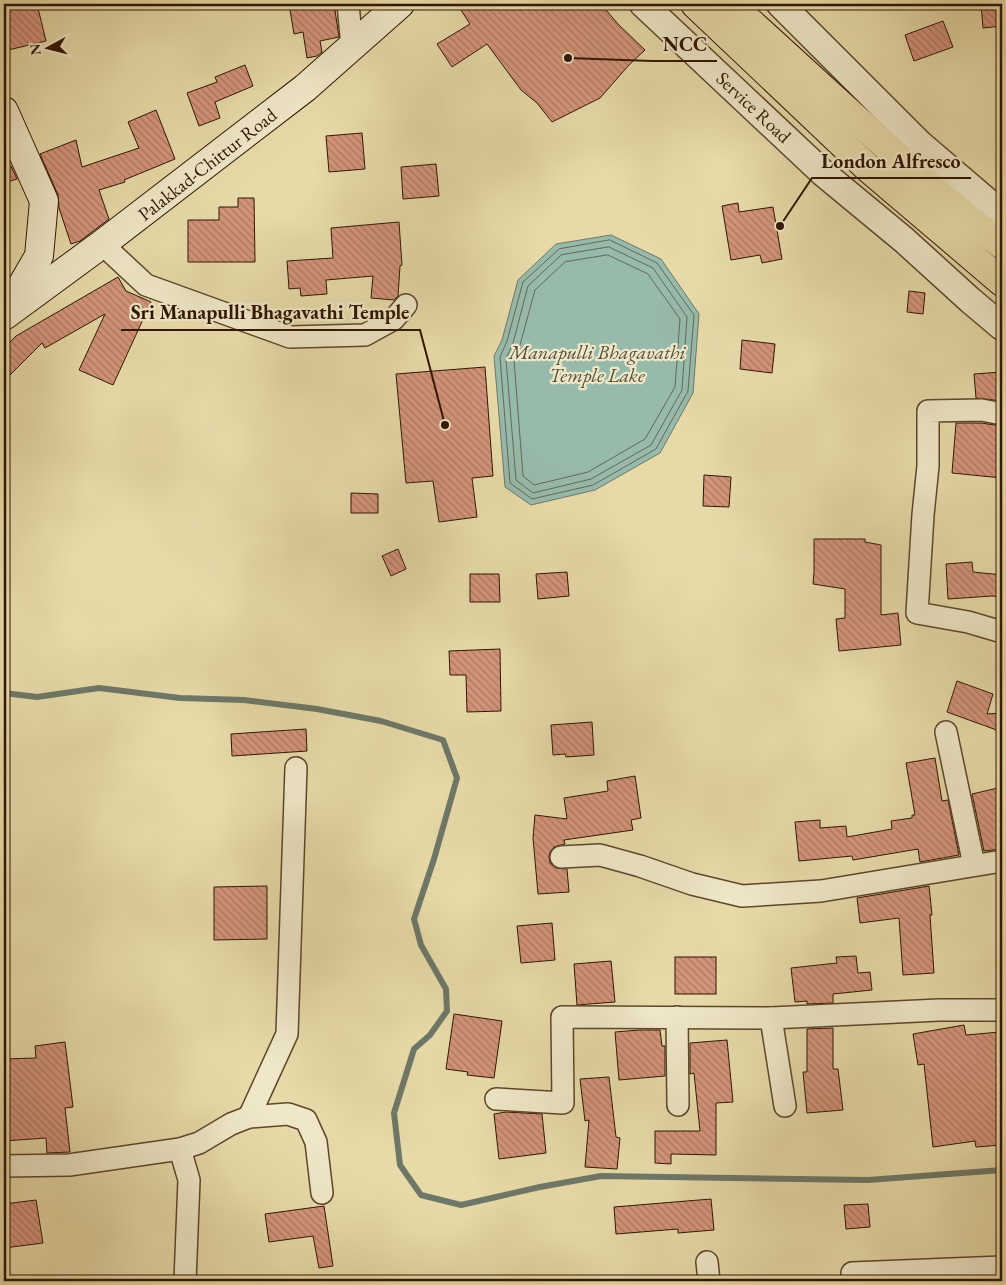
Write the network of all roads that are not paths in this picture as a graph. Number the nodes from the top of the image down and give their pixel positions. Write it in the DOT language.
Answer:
graph roads {
  1 [pos="348,4"];
  2 [pos="400,4"];
  3 [pos="643,4"];
  4 [pos="695,4"];
  5 [pos="730,4"];
  6 [pos="780,4"];
  7 [pos="352,47"];
  8 [pos="4,111"];
  9 [pos="1002,214"];
  10 [pos="102,244"];
  11 [pos="1002,245"];
  12 [pos="1002,282"];
  13 [pos="406,305"];
  14 [pos="5,315"];
  15 [pos="1002,326"];
  16 [pos="1002,414"];
  17 [pos="1002,632"];
  18 [pos="946,732"];
  19 [pos="296,768"];
  20 [pos="561,857"];
  21 [pos="1002,862"];
  22 [pos="974,865"];
  23 [pos="1002,1010"];
  24 [pos="676,1017"];
  25 [pos="771,1018"];
  26 [pos="496,1099"];
  27 [pos="678,1105"];
  28 [pos="785,1106"];
  29 [pos="249,1117"];
  30 [pos="180,1149"];
  31 [pos="4,1166"];
  32 [pos="322,1193"];
  33 [pos="1002,1267"];
  34 [pos="852,1273"];
  35 [pos="185,1281"];
  1 -- 7 [label="street"];
  2 -- 7 [label="main road, Palakkad-Chittur Road"];
  3 -- 15 [label="street, Service Road"];
  4 -- 12 [label="highway"];
  5 -- 11 [label="highway"];
  6 -- 9 [label="street"];
  7 -- 10 [label="main road, Palakkad-Chittur Road"];
  8 -- 14 [label="main road, Palakkad-Chittur Road"];
  10 -- 13 [label="street"];
  10 -- 14 [label="main road, Palakkad-Chittur Road"];
  16 -- 17 [label="street"];
  18 -- 22 [label="street"];
  19 -- 29 [label="street"];
  20 -- 22 [label="street"];
  21 -- 22 [label="street"];
  23 -- 25 [label="street"];
  24 -- 25 [label="street"];
  24 -- 26 [label="street"];
  24 -- 27 [label="street"];
  25 -- 28 [label="street"];
  29 -- 30 [label="street"];
  29 -- 32 [label="street"];
  30 -- 31 [label="street"];
  30 -- 35 [label="street"];
  33 -- 34 [label="street"];
}
